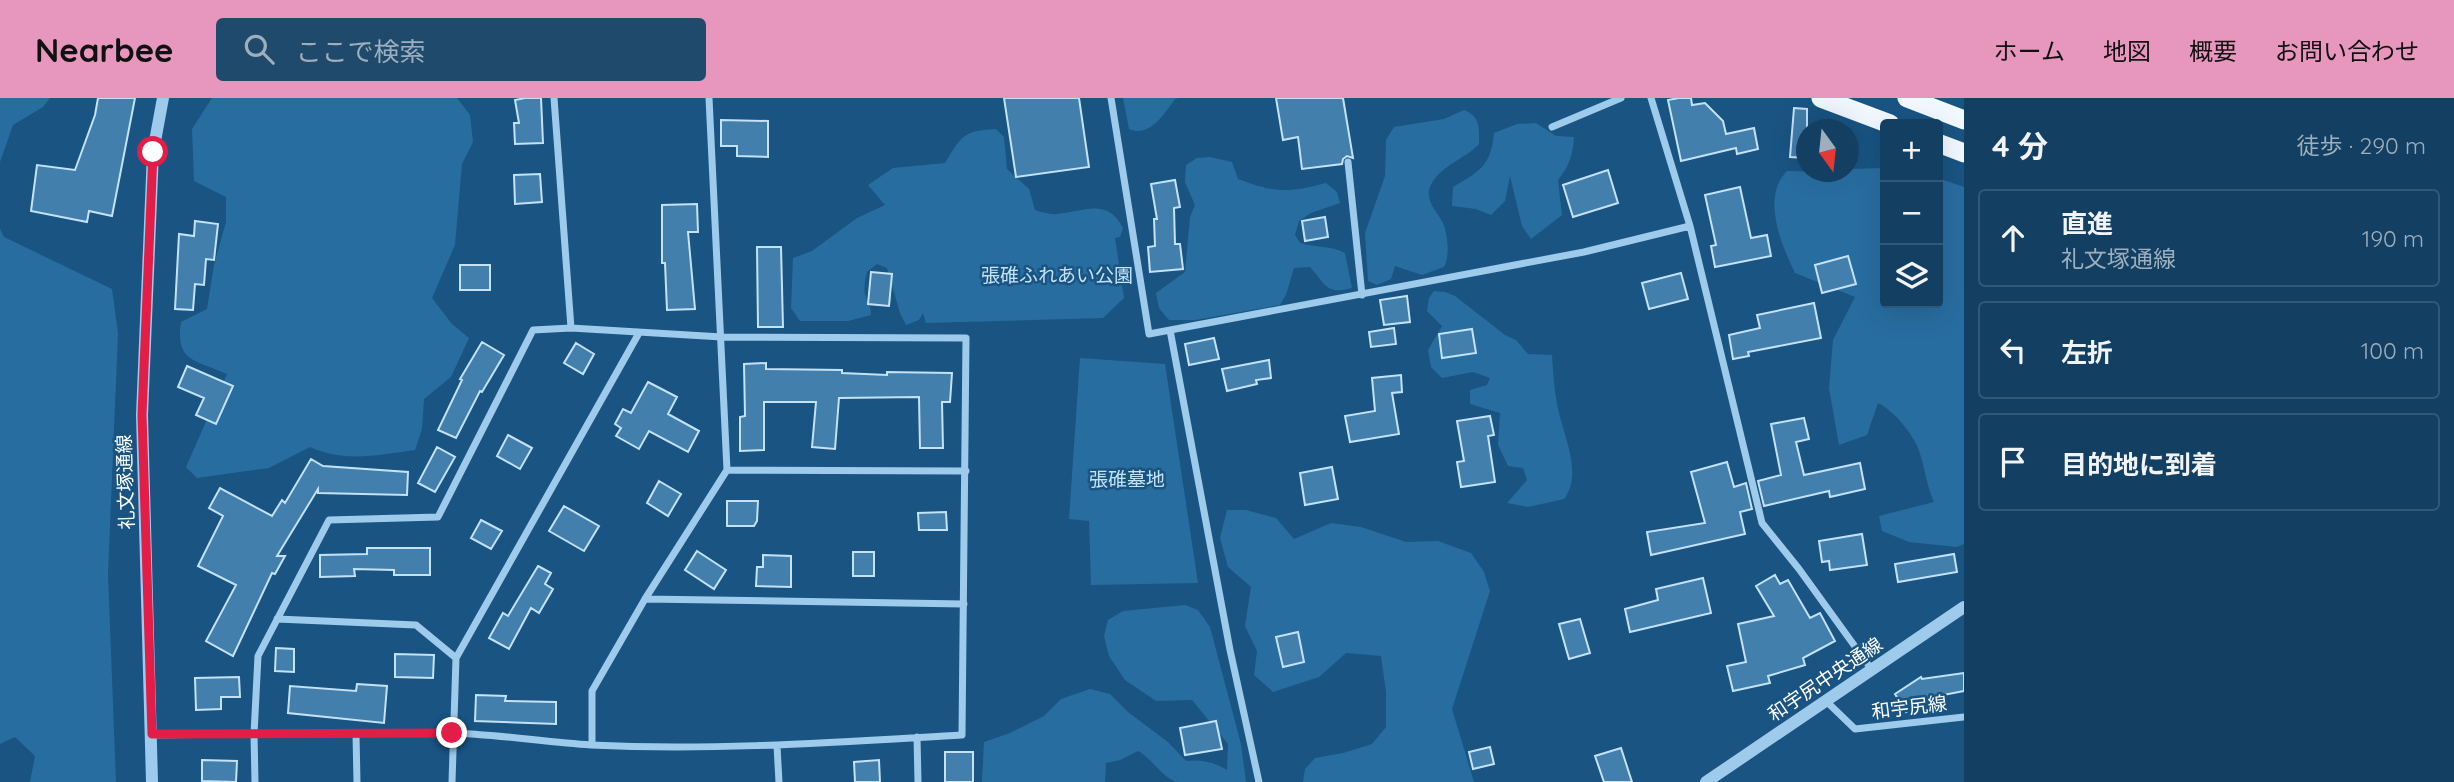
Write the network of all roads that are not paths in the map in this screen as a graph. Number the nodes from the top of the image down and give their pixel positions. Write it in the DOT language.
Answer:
graph roads {
  1 [pos="163,98"];
  2 [pos="554,98"];
  3 [pos="709,98"];
  4 [pos="1111,98"];
  5 [pos="1621,98"];
  6 [pos="1651,98"];
  7 [pos="1821,98"];
  8 [pos="1907,98"];
  9 [pos="1880,120"];
  10 [pos="1964,120"];
  11 [pos="1552,127"];
  12 [pos="1943,145"];
  13 [pos="1964,153"];
  14 [pos="1348,162"];
  15 [pos="1690,226"];
  16 [pos="1362,295"];
  17 [pos="571,328"];
  18 [pos="1170,330"];
  19 [pos="639,333"];
  20 [pos="722,337"];
  21 [pos="727,470"];
  22 [pos="966,471"];
  23 [pos="645,598"];
  24 [pos="964,604"];
  25 [pos="1964,607"];
  26 [pos="276,619"];
  27 [pos="456,658"];
  28 [pos="1872,670"];
  29 [pos="1826,702"];
  30 [pos="1964,717"];
  31 [pos="452,733"];
  32 [pos="152,734"];
  33 [pos="254,734"];
  34 [pos="356,734"];
  35 [pos="917,737"];
  36 [pos="592,745"];
  37 [pos="777,746"];
  38 [pos="152,782"];
  39 [pos="255,782"];
  40 [pos="357,782"];
  41 [pos="452,782"];
  42 [pos="779,782"];
  43 [pos="919,782"];
  44 [pos="1259,782"];
  45 [pos="1706,782"];
  1 -- 32 [label="street, 礼文塚通線"];
  2 -- 17 [label="street"];
  3 -- 20 [label="street"];
  4 -- 18 [label="street"];
  5 -- 11 [label="street"];
  6 -- 15 [label="street"];
  7 -- 9 [label="highway"];
  8 -- 10 [label="highway"];
  12 -- 13 [label="highway"];
  14 -- 16 [label="street"];
  15 -- 16 [label="street"];
  15 -- 28 [label="street"];
  16 -- 18 [label="street"];
  17 -- 19 [label="street"];
  17 -- 26 [label="street"];
  18 -- 44 [label="street"];
  19 -- 20 [label="street"];
  19 -- 27 [label="street"];
  20 -- 21 [label="street"];
  20 -- 22 [label="street"];
  21 -- 22 [label="street"];
  21 -- 23 [label="street"];
  22 -- 24 [label="street"];
  23 -- 24 [label="street"];
  23 -- 36 [label="street"];
  24 -- 35 [label="street"];
  25 -- 28 [label="street, 和宇尻中央通線"];
  26 -- 27 [label="street"];
  26 -- 33 [label="street"];
  27 -- 31 [label="street"];
  28 -- 29 [label="street, 和宇尻中央通線"];
  29 -- 30 [label="street, 和宇尻線"];
  29 -- 45 [label="street, 和宇尻中央通線"];
  31 -- 34 [label="street"];
  31 -- 36 [label="street"];
  31 -- 41 [label="street"];
  32 -- 33 [label="street"];
  32 -- 38 [label="street, 礼文塚通線"];
  33 -- 34 [label="street"];
  33 -- 39 [label="street"];
  34 -- 40 [label="street"];
  35 -- 37 [label="street"];
  35 -- 43 [label="street"];
  36 -- 37 [label="street"];
  37 -- 42 [label="street"];
}
